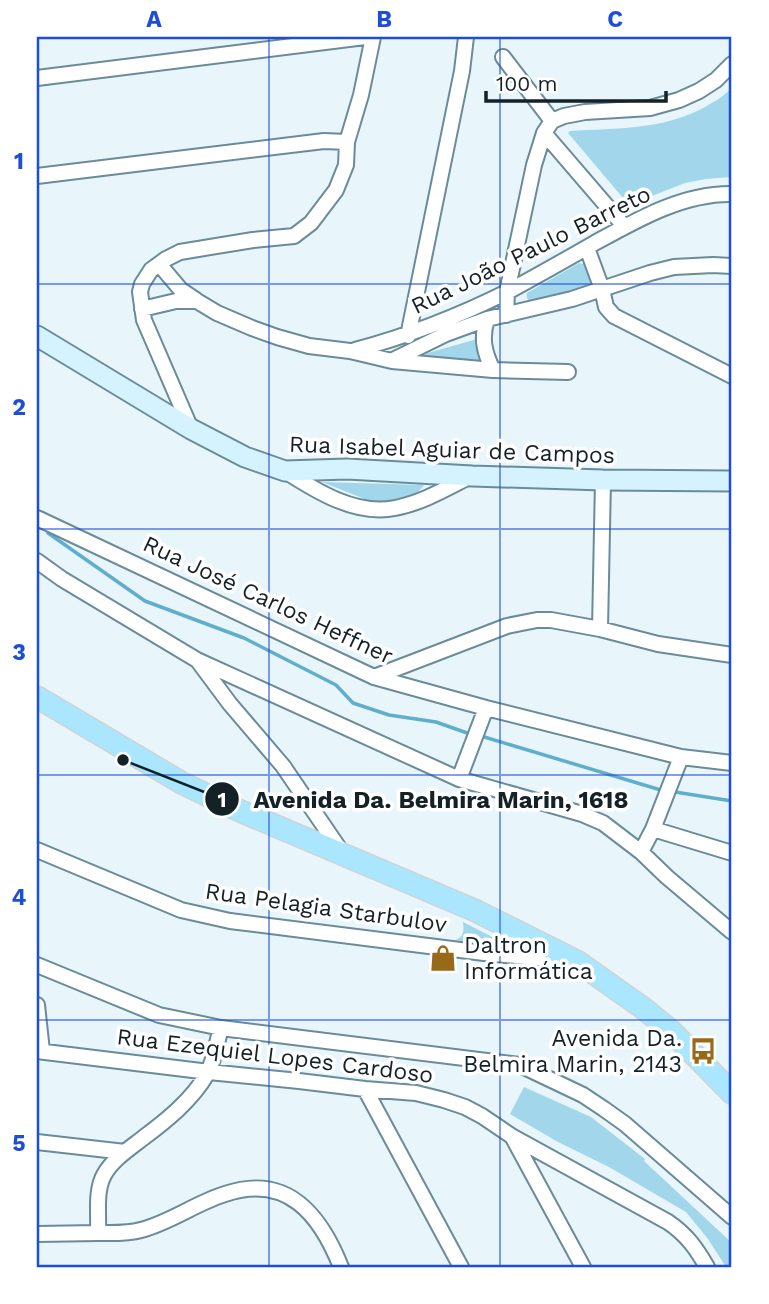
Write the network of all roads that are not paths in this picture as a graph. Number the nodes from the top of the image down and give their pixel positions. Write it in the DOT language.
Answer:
graph roads {
  1 [pos="365,37"];
  2 [pos="373,37"];
  3 [pos="466,37"];
  4 [pos="503,57"];
  5 [pos="732,64"];
  6 [pos="37,78"];
  7 [pos="548,127"];
  8 [pos="347,142"];
  9 [pos="37,176"];
  10 [pos="732,194"];
  11 [pos="624,226"];
  12 [pos="587,248"];
  13 [pos="159,264"];
  14 [pos="732,266"];
  15 [pos="602,289"];
  16 [pos="507,292"];
  17 [pos="197,301"];
  18 [pos="142,309"];
  19 [pos="506,314"];
  20 [pos="487,319"];
  21 [pos="37,336"];
  22 [pos="408,336"];
  23 [pos="350,352"];
  24 [pos="392,361"];
  25 [pos="493,370"];
  26 [pos="568,372"];
  27 [pos="732,376"];
  28 [pos="191,429"];
  29 [pos="285,471"];
  30 [pos="472,476"];
  31 [pos="603,480"];
  32 [pos="732,481"];
  33 [pos="37,518"];
  34 [pos="37,561"];
  35 [pos="600,629"];
  36 [pos="732,655"];
  37 [pos="197,660"];
  38 [pos="374,677"];
  39 [pos="37,697"];
  40 [pos="486,708"];
  41 [pos="681,757"];
  42 [pos="732,763"];
  43 [pos="459,779"];
  44 [pos="653,829"];
  45 [pos="37,850"];
  46 [pos="641,852"];
  47 [pos="732,853"];
  48 [pos="343,854"];
  49 [pos="732,932"];
  50 [pos="578,962"];
  51 [pos="37,965"];
  52 [pos="37,1005"];
  53 [pos="220,1028"];
  54 [pos="40,1051"];
  55 [pos="209,1072"];
  56 [pos="731,1089"];
  57 [pos="365,1090"];
  58 [pos="513,1137"];
  59 [pos="37,1142"];
  60 [pos="125,1152"];
  61 [pos="732,1217"];
  62 [pos="98,1233"];
  63 [pos="37,1234"];
  64 [pos="459,1266"];
  65 [pos="341,1267"];
  66 [pos="583,1267"];
  67 [pos="706,1267"];
  1 -- 6 [label="street"];
  2 -- 8 [label="street"];
  3 -- 22 [label="street"];
  4 -- 7 [label="street"];
  5 -- 7 [label="street"];
  7 -- 11 [label="street"];
  7 -- 16 [label="street"];
  8 -- 9 [label="street"];
  8 -- 13 [label="street"];
  10 -- 11 [label="street, Rua João Paulo Barreto"];
  11 -- 12 [label="street, Rua João Paulo Barreto"];
  12 -- 15 [label="street"];
  12 -- 16 [label="street, Rua João Paulo Barreto"];
  13 -- 17 [label="street"];
  13 -- 18 [label="street"];
  14 -- 15 [label="street, Rua João Paulo Barreto"];
  15 -- 19 [label="street, Rua João Paulo Barreto"];
  15 -- 27 [label="street"];
  16 -- 19 [label="street"];
  16 -- 22 [label="street, Rua João Paulo Barreto"];
  17 -- 18 [label="street"];
  17 -- 23 [label="street"];
  18 -- 28 [label="street"];
  19 -- 20 [label="street, Rua João Paulo Barreto"];
  20 -- 24 [label="street, Rua João Paulo Barreto"];
  20 -- 25 [label="street"];
  21 -- 28 [label="street, Rua Isabel Aguiar de Campos"];
  22 -- 23 [label="street, Rua João Paulo Barreto"];
  23 -- 24 [label="street"];
  24 -- 25 [label="street"];
  25 -- 26 [label="street"];
  28 -- 29 [label="street, Rua Isabel Aguiar de Campos"];
  29 -- 30 [label="street, Rua Isabel Aguiar de Campos"];
  29 -- 30 [label="street"];
  30 -- 31 [label="street, Rua Isabel Aguiar de Campos"];
  31 -- 32 [label="street, Rua Isabel Aguiar de Campos"];
  31 -- 35 [label="street"];
  33 -- 38 [label="street, Rua José Carlos Heffner"];
  34 -- 37 [label="street"];
  35 -- 36 [label="street"];
  35 -- 38 [label="street"];
  37 -- 43 [label="street"];
  37 -- 48 [label="street"];
  38 -- 40 [label="street, Rua José Carlos Heffner"];
  39 -- 48 [label="main road"];
  40 -- 41 [label="street, Rua José Carlos Heffner"];
  40 -- 43 [label="street"];
  41 -- 42 [label="street, Rua José Carlos Heffner"];
  41 -- 44 [label="street"];
  43 -- 46 [label="street"];
  44 -- 46 [label="street"];
  44 -- 47 [label="street"];
  45 -- 50 [label="street, Rua Pelagia Starbulov"];
  46 -- 49 [label="street"];
  48 -- 50 [label="main road"];
  50 -- 56 [label="main road"];
  51 -- 53 [label="street"];
  52 -- 54 [label="street"];
  53 -- 55 [label="street"];
  53 -- 61 [label="street"];
  54 -- 55 [label="street, Rua Ezequiel Lopes Cardoso"];
  55 -- 57 [label="street, Rua Ezequiel Lopes Cardoso"];
  55 -- 60 [label="street"];
  57 -- 58 [label="street, Rua Ezequiel Lopes Cardoso"];
  57 -- 64 [label="street"];
  58 -- 66 [label="street"];
  58 -- 67 [label="street, Rua Ezequiel Lopes Cardoso"];
  59 -- 60 [label="street"];
  60 -- 62 [label="street"];
  62 -- 63 [label="street"];
  62 -- 65 [label="street"];
}
